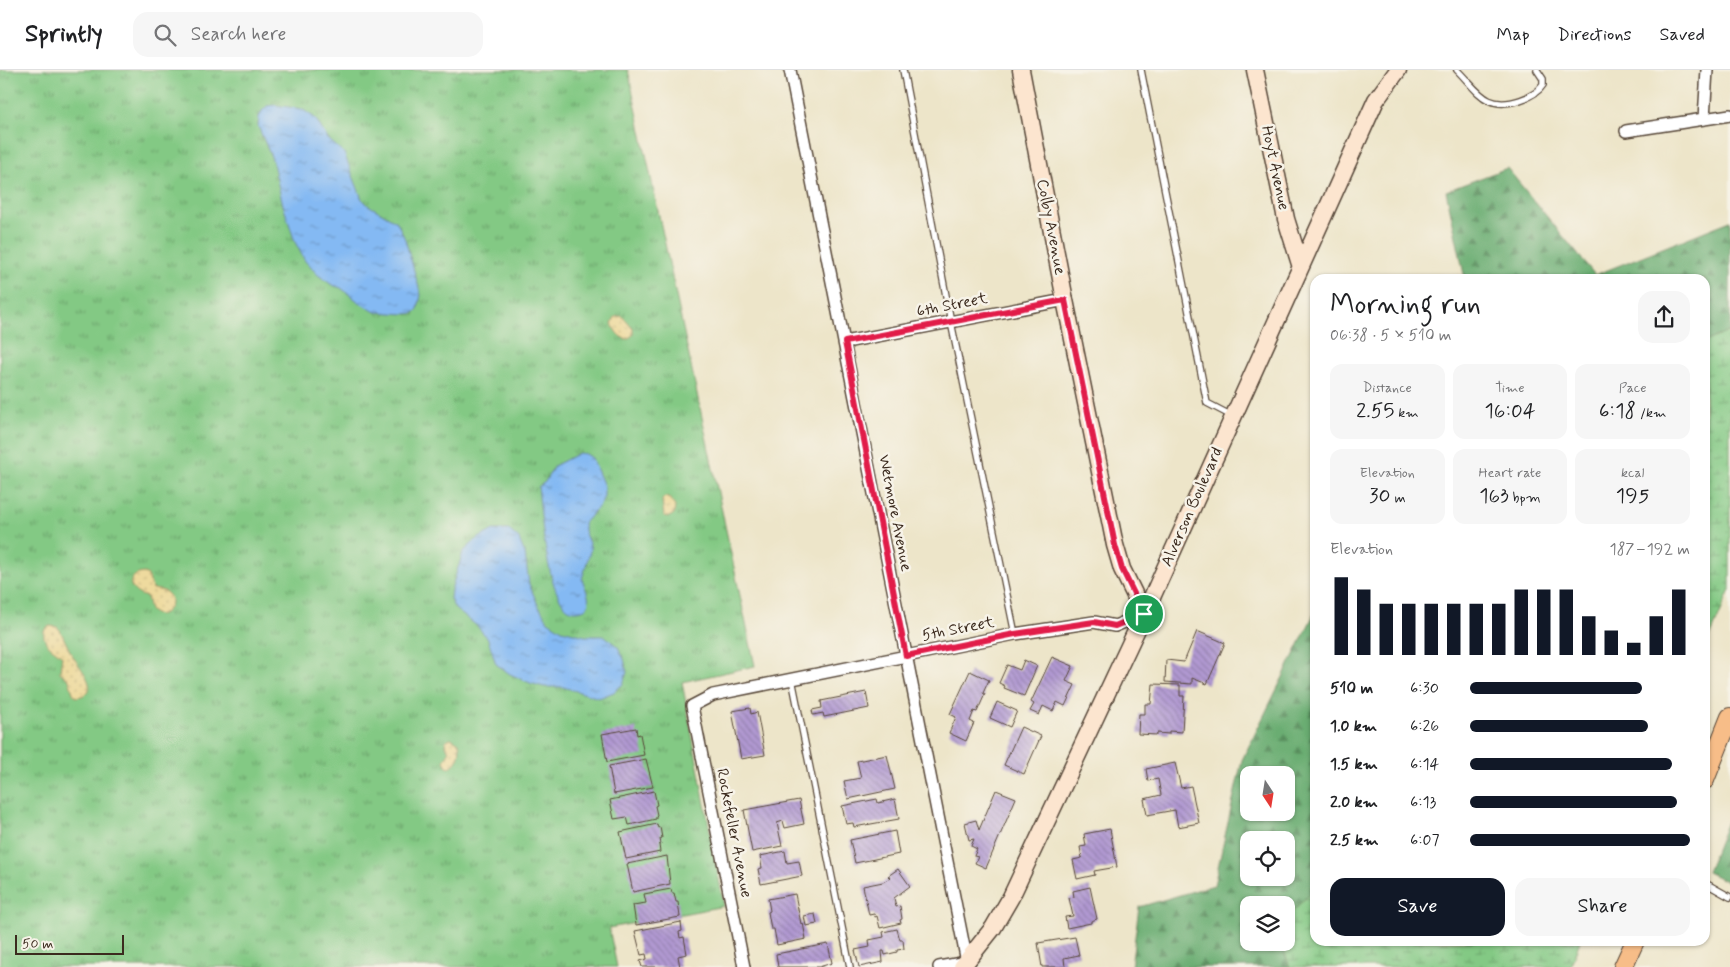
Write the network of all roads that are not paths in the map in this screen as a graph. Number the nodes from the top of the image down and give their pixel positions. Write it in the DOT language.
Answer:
graph roads {
  1 [pos="790,70"];
  2 [pos="903,70"];
  3 [pos="1021,70"];
  4 [pos="1141,70"];
  5 [pos="1255,70"];
  6 [pos="1398,70"];
  7 [pos="1457,70"];
  8 [pos="1537,70"];
  9 [pos="1708,70"];
  10 [pos="1730,115"];
  11 [pos="1704,119"];
  12 [pos="1626,131"];
  13 [pos="1300,264"];
  14 [pos="1065,300"];
  15 [pos="951,322"];
  16 [pos="845,342"];
  17 [pos="1232,416"];
  18 [pos="1144,614"];
  19 [pos="1015,634"];
  20 [pos="906,656"];
  21 [pos="792,679"];
  22 [pos="692,706"];
  23 [pos="1730,717"];
  24 [pos="1710,767"];
  25 [pos="1710,886"];
  26 [pos="1730,897"];
  27 [pos="1632,946"];
  28 [pos="965,964"];
  29 [pos="744,967"];
  30 [pos="850,967"];
  31 [pos="939,967"];
  32 [pos="1622,967"];
  1 -- 16 [label="street, Wetmore Avenue"];
  2 -- 15 [label="lane"];
  3 -- 14 [label="main road, Colby Avenue"];
  4 -- 17 [label="lane"];
  5 -- 13 [label="main road, Hoyt Avenue"];
  6 -- 13 [label="main road, Alverson Boulevard"];
  7 -- 8 [label="lane"];
  9 -- 11 [label="street"];
  10 -- 11 [label="street"];
  11 -- 12 [label="street"];
  13 -- 17 [label="main road, Alverson Boulevard"];
  14 -- 15 [label="street, 6th Street"];
  14 -- 18 [label="main road, Colby Avenue"];
  15 -- 16 [label="street, 6th Street"];
  15 -- 19 [label="lane"];
  16 -- 20 [label="street, Wetmore Avenue"];
  17 -- 18 [label="main road, Alverson Boulevard"];
  18 -- 19 [label="street, 5th Street"];
  18 -- 28 [label="main road, Alverson Boulevard"];
  19 -- 20 [label="street, 5th Street"];
  20 -- 21 [label="street, 5th Street"];
  20 -- 28 [label="street, Wetmore Avenue"];
  21 -- 22 [label="street, 5th Street"];
  21 -- 30 [label="lane"];
  22 -- 29 [label="street, Rockefeller Avenue"];
  23 -- 24 [label="main road"];
  25 -- 26 [label="lane"];
  27 -- 32 [label="main road"];
  28 -- 31 [label="street"];
}
